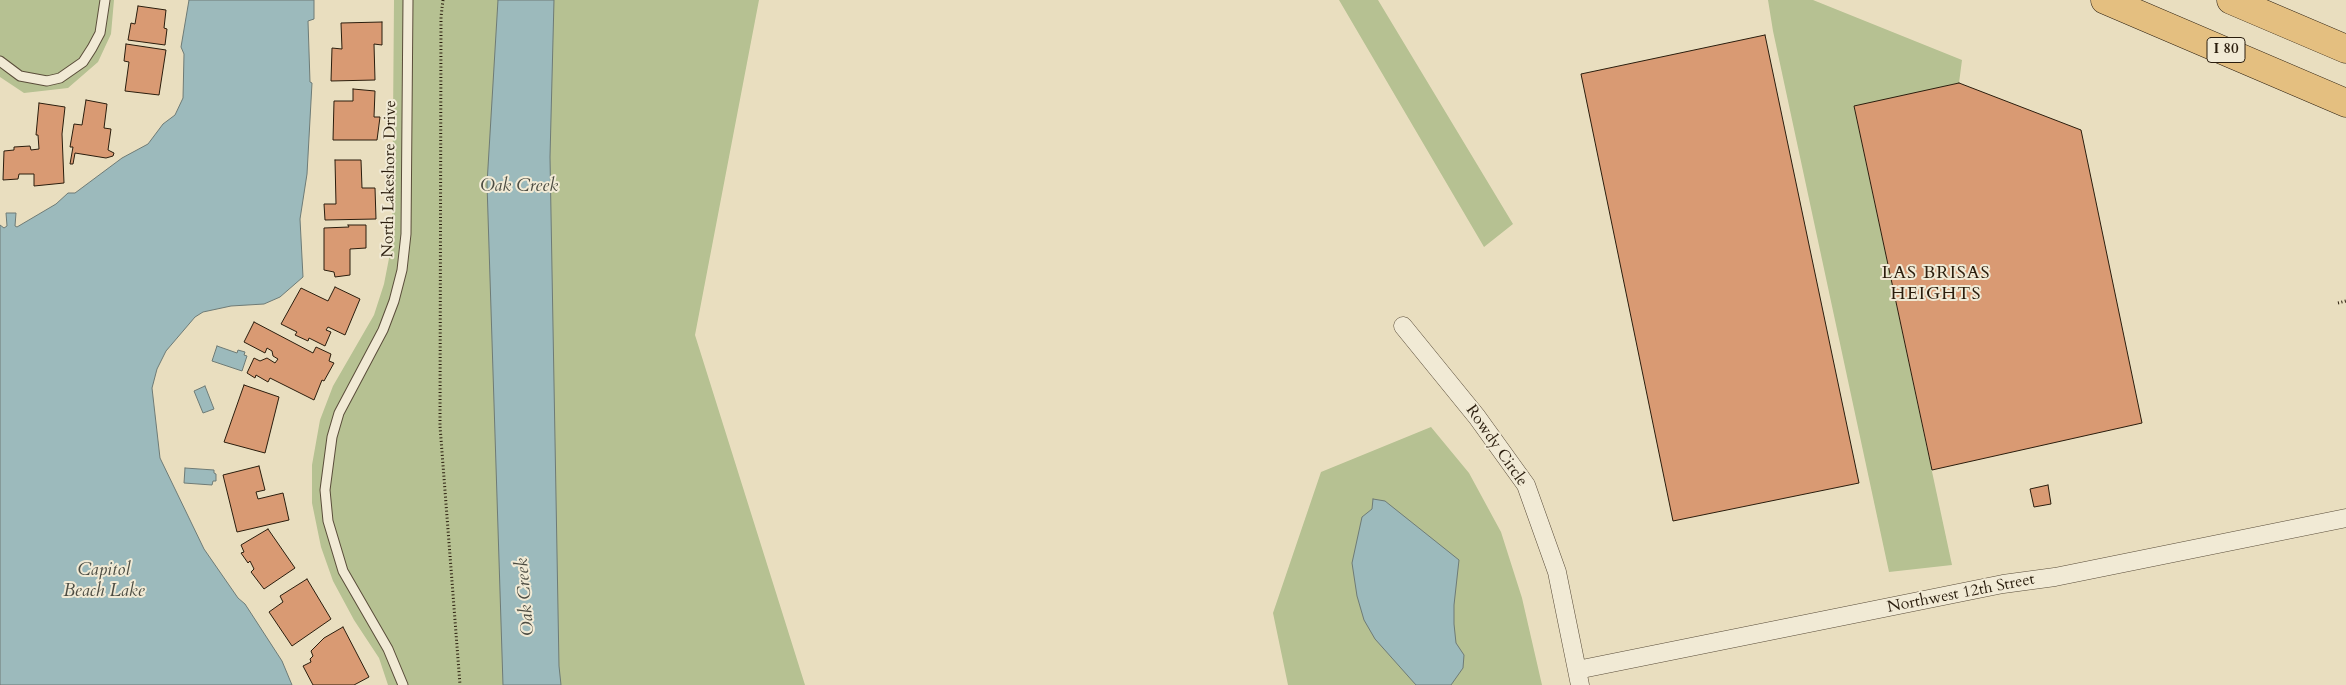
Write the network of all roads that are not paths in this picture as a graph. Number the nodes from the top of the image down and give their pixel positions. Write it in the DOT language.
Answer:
graph roads {
  1 [pos="105,0"];
  2 [pos="408,0"];
  3 [pos="2105,0"];
  4 [pos="2231,0"];
  5 [pos="2346,49"];
  6 [pos="0,61"];
  7 [pos="2346,103"];
  8 [pos="1403,326"];
  9 [pos="2346,518"];
  10 [pos="1578,678"];
  11 [pos="403,685"];
  1 -- 6 [label="lane"];
  2 -- 11 [label="lane, North Lakeshore Drive"];
  3 -- 7 [label="highway, I 80"];
  4 -- 5 [label="highway"];
  8 -- 10 [label="street, Rowdy Circle"];
  9 -- 10 [label="street, Northwest 12th Street"];
}
